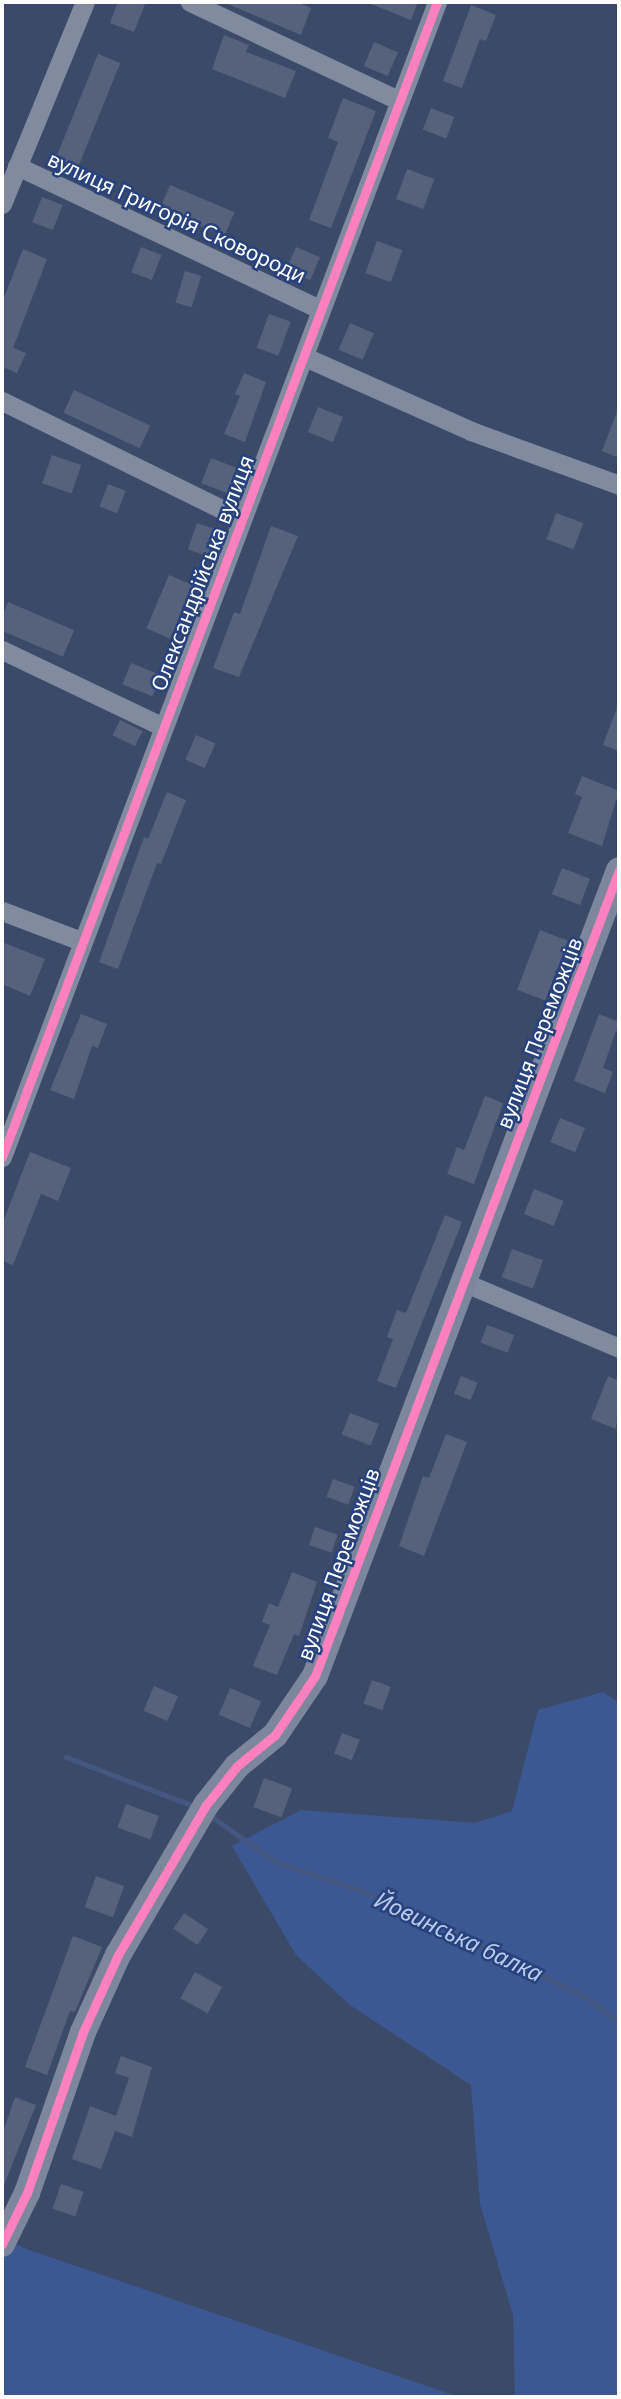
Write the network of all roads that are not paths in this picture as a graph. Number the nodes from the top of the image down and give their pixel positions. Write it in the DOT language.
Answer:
graph roads {
  1 [pos="85,2"];
  2 [pos="190,2"];
  3 [pos="437,2"];
  4 [pos="400,101"];
  5 [pos="17,166"];
  6 [pos="4,191"];
  7 [pos="318,309"];
  8 [pos="306,357"];
  9 [pos="2,401"];
  10 [pos="619,485"];
  11 [pos="242,519"];
  12 [pos="2,650"];
  13 [pos="161,726"];
  14 [pos="619,870"];
  15 [pos="2,911"];
  16 [pos="80,941"];
  17 [pos="2,1157"];
  18 [pos="463,1282"];
  19 [pos="619,1348"];
  20 [pos="7,2235"];
  1 -- 5 [label="street"];
  2 -- 4 [label="street"];
  3 -- 4 [label="street, Олександрійська вулиця"];
  4 -- 7 [label="street, Олександрійська вулиця"];
  5 -- 6 [label="street"];
  5 -- 7 [label="street, вулиця Григорія Сковороди"];
  7 -- 8 [label="street, Олександрійська вулиця"];
  8 -- 10 [label="street"];
  8 -- 11 [label="street, Олександрійська вулиця"];
  9 -- 11 [label="street"];
  11 -- 13 [label="street, Олександрійська вулиця"];
  12 -- 13 [label="street"];
  13 -- 16 [label="street, Олександрійська вулиця"];
  14 -- 18 [label="street, вулиця Переможців"];
  15 -- 16 [label="street"];
  16 -- 17 [label="street, Олександрійська вулиця"];
  18 -- 19 [label="street"];
  18 -- 20 [label="street, вулиця Переможців"];
}
